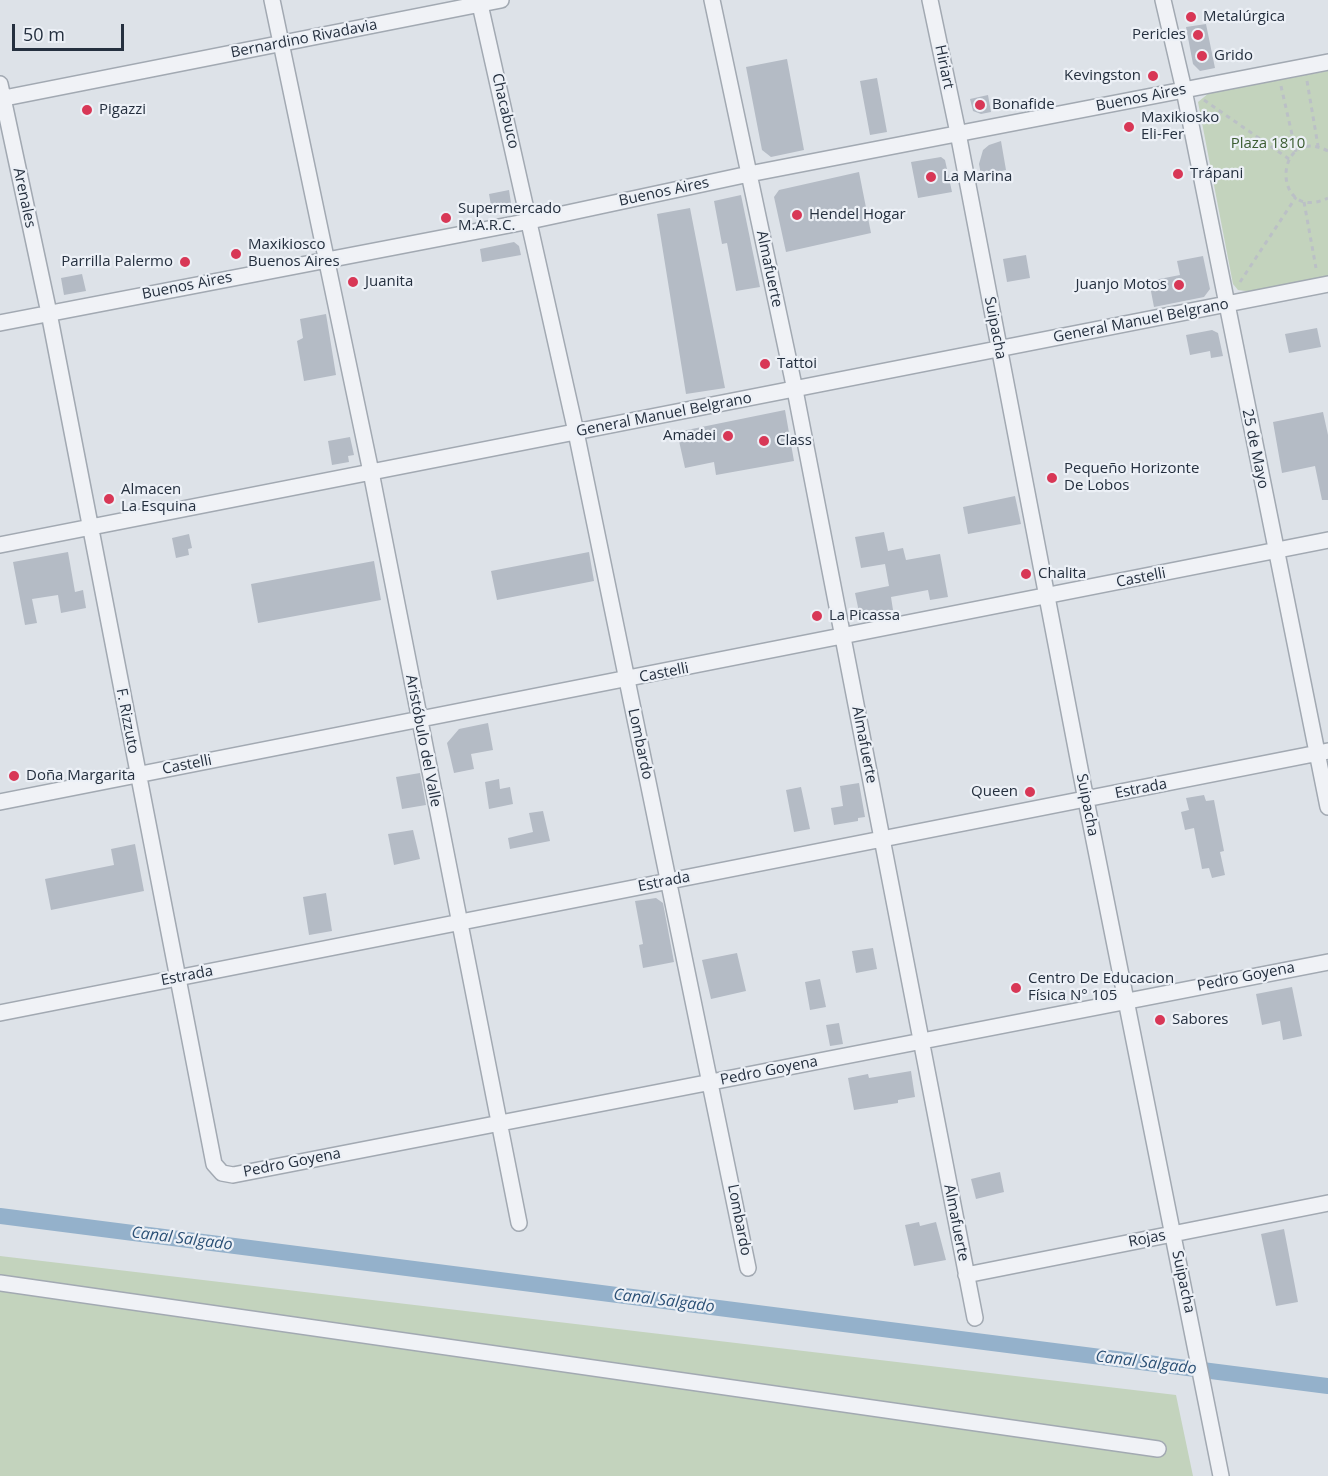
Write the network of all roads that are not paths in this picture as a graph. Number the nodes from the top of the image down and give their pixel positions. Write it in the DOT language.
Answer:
graph roads {
  1 [pos="272,0"];
  2 [pos="501,0"];
  3 [pos="712,0"];
  4 [pos="930,0"];
  5 [pos="1163,0"];
  6 [pos="479,2"];
  7 [pos="281,44"];
  8 [pos="1328,62"];
  9 [pos="1184,90"];
  10 [pos="1,94"];
  11 [pos="958,134"];
  12 [pos="749,174"];
  13 [pos="530,221"];
  14 [pos="328,258"];
  15 [pos="1328,284"];
  16 [pos="1226,304"];
  17 [pos="49,313"];
  18 [pos="0,323"];
  19 [pos="999,350"];
  20 [pos="795,390"];
  21 [pos="576,432"];
  22 [pos="371,472"];
  23 [pos="90,527"];
  24 [pos="1328,540"];
  25 [pos="0,545"];
  26 [pos="1276,551"];
  27 [pos="1048,597"];
  28 [pos="843,637"];
  29 [pos="627,680"];
  30 [pos="419,721"];
  31 [pos="1322,752"];
  32 [pos="138,774"];
  33 [pos="1086,800"];
  34 [pos="0,802"];
  35 [pos="1328,807"];
  36 [pos="882,839"];
  37 [pos="668,881"];
  38 [pos="459,923"];
  39 [pos="1328,962"];
  40 [pos="177,978"];
  41 [pos="1127,1000"];
  42 [pos="0,1013"];
  43 [pos="922,1041"];
  44 [pos="712,1082"];
  45 [pos="501,1123"];
  46 [pos="214,1164"];
  47 [pos="1328,1203"];
  48 [pos="519,1223"];
  49 [pos="1173,1234"];
  50 [pos="748,1268"];
  51 [pos="966,1275"];
  52 [pos="0,1283"];
  53 [pos="975,1318"];
  54 [pos="1158,1449"];
  55 [pos="1221,1476"];
  1 -- 7 [label="street, Aristóbulo del Valle"];
  2 -- 6 [label="street, Bernardino Rivadavia"];
  3 -- 12 [label="street, Almafuerte"];
  4 -- 11 [label="street, Hiriart"];
  5 -- 9 [label="street, 25 de Mayo"];
  6 -- 7 [label="street, Bernardino Rivadavia"];
  6 -- 13 [label="street, Chacabuco"];
  7 -- 10 [label="street, Bernardino Rivadavia"];
  7 -- 14 [label="street, Aristóbulo del Valle"];
  8 -- 9 [label="street, Buenos Aires"];
  9 -- 11 [label="street, Buenos Aires"];
  9 -- 16 [label="street, 25 de Mayo"];
  10 -- 17 [label="street, Arenales"];
  11 -- 12 [label="street, Buenos Aires"];
  11 -- 19 [label="street, Suipacha"];
  12 -- 13 [label="street, Buenos Aires"];
  12 -- 20 [label="street, Almafuerte"];
  13 -- 14 [label="street, Buenos Aires"];
  13 -- 21 [label="street, Lombardo"];
  14 -- 17 [label="street, Buenos Aires"];
  14 -- 22 [label="street, Aristóbulo del Valle"];
  15 -- 16 [label="street, General Manuel Belgrano"];
  16 -- 19 [label="street, General Manuel Belgrano"];
  16 -- 26 [label="street, 25 de Mayo"];
  17 -- 18 [label="street, Buenos Aires"];
  17 -- 23 [label="street, F. Rizzuto"];
  19 -- 20 [label="street, General Manuel Belgrano"];
  19 -- 27 [label="street, Suipacha"];
  20 -- 21 [label="street, General Manuel Belgrano"];
  20 -- 28 [label="street, Almafuerte"];
  21 -- 22 [label="street, General Manuel Belgrano"];
  21 -- 29 [label="street, Lombardo"];
  22 -- 23 [label="street, General Manuel Belgrano"];
  22 -- 30 [label="street, Aristóbulo del Valle"];
  23 -- 25 [label="street, General Manuel Belgrano"];
  23 -- 32 [label="street, F. Rizzuto"];
  24 -- 26 [label="street, Castelli"];
  26 -- 27 [label="street, Castelli"];
  26 -- 31 [label="street, 25 de Mayo"];
  27 -- 28 [label="street, Castelli"];
  27 -- 33 [label="street, Suipacha"];
  28 -- 29 [label="street, Castelli"];
  28 -- 36 [label="street, Almafuerte"];
  29 -- 30 [label="street, Castelli"];
  29 -- 37 [label="street, Lombardo"];
  30 -- 32 [label="street, Castelli"];
  30 -- 38 [label="street, Aristóbulo del Valle"];
  31 -- 33 [label="street, Estrada"];
  31 -- 35 [label="street, 25 de Mayo"];
  32 -- 34 [label="street, Castelli"];
  32 -- 40 [label="street, F. Rizzuto"];
  33 -- 36 [label="street, Estrada"];
  33 -- 41 [label="street, Suipacha"];
  36 -- 37 [label="street, Estrada"];
  36 -- 43 [label="street, Almafuerte"];
  37 -- 38 [label="street, Estrada"];
  37 -- 44 [label="street, Lombardo"];
  38 -- 40 [label="street, Estrada"];
  38 -- 45 [label="street, Aristóbulo del Valle"];
  39 -- 41 [label="street, Pedro Goyena"];
  40 -- 42 [label="street, Estrada"];
  40 -- 46 [label="street, F. Rizzuto"];
  41 -- 43 [label="street, Pedro Goyena"];
  41 -- 49 [label="street, Suipacha"];
  43 -- 44 [label="street, Pedro Goyena"];
  43 -- 51 [label="street, Almafuerte"];
  44 -- 45 [label="street, Pedro Goyena"];
  44 -- 50 [label="street, Lombardo"];
  45 -- 46 [label="street, Pedro Goyena"];
  45 -- 48 [label="street, Aristóbulo del Valle"];
  47 -- 49 [label="street, Rojas"];
  49 -- 51 [label="street, Rojas"];
  49 -- 55 [label="street, Suipacha"];
  51 -- 53 [label="street, Almafuerte"];
  52 -- 54 [label="street"];
}
